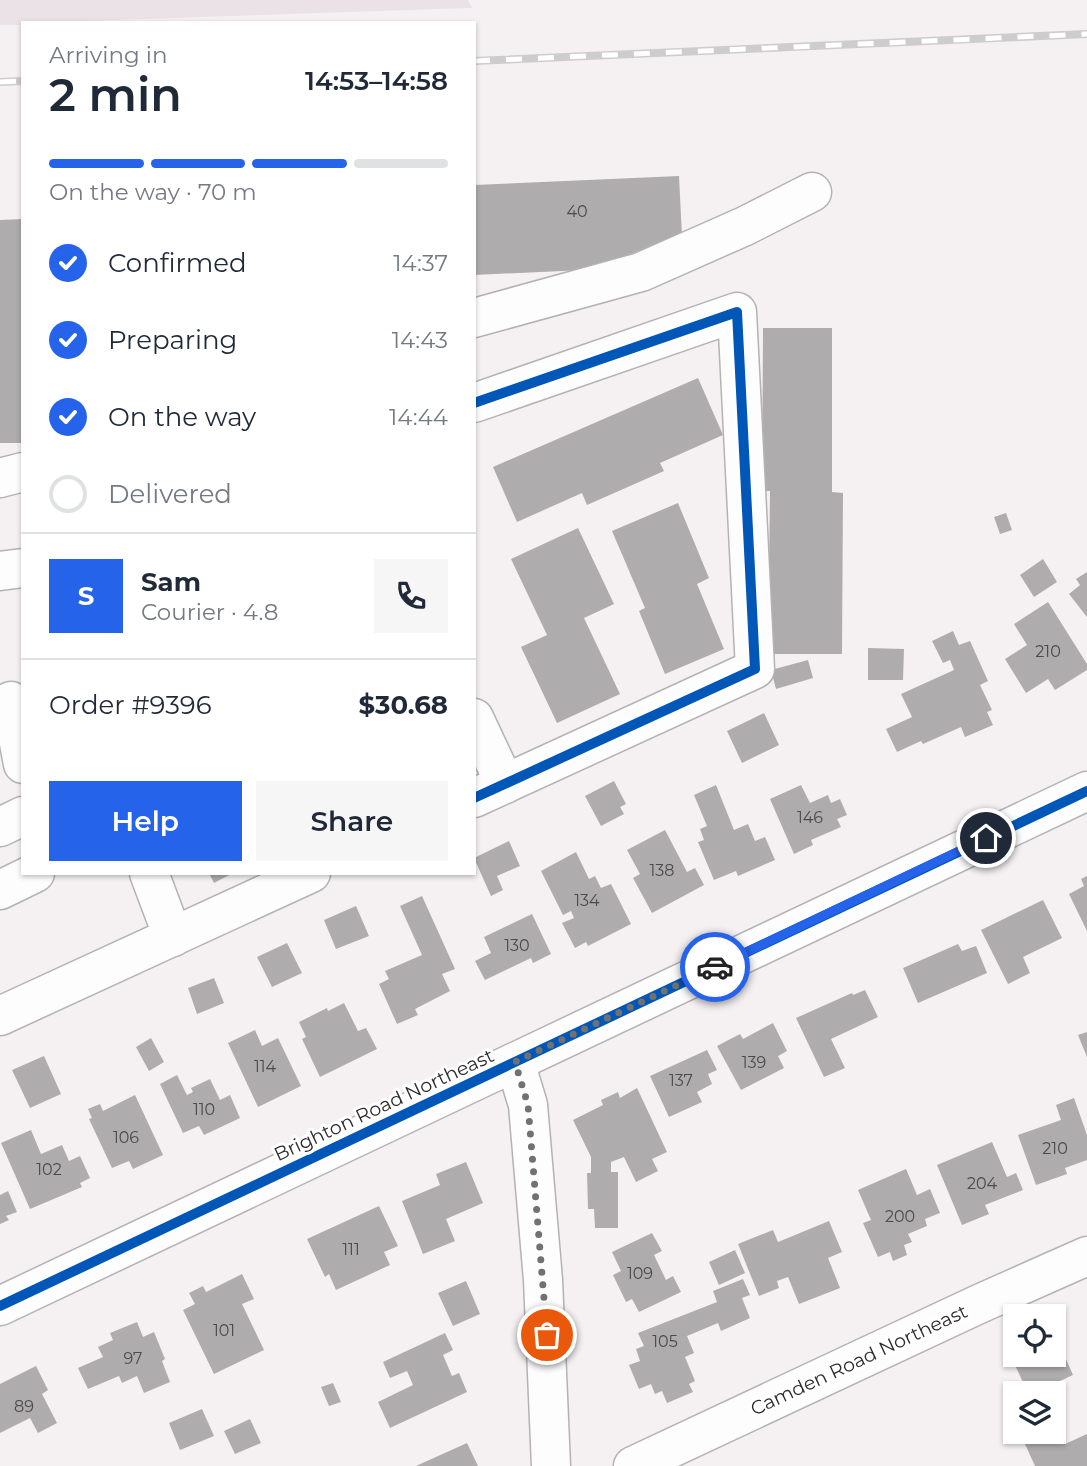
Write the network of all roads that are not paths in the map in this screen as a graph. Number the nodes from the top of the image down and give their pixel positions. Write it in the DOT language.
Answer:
graph roads {
  1 [pos="812,192"];
  2 [pos="476,317"];
  3 [pos="476,402"];
  4 [pos="21,473"];
  5 [pos="0,478"];
  6 [pos="21,568"];
  7 [pos="0,571"];
  8 [pos="4,695"];
  9 [pos="476,727"];
  10 [pos="15,761"];
  11 [pos="490,791"];
  12 [pos="1087,791"];
  13 [pos="21,817"];
  14 [pos="0,827"];
  15 [pos="31,875"];
  16 [pos="150,875"];
  17 [pos="307,875"];
  18 [pos="0,890"];
  19 [pos="173,937"];
  20 [pos="0,1016"];
  21 [pos="515,1062"];
  22 [pos="1087,1256"];
  23 [pos="0,1306"];
  24 [pos="551,1466"];
  25 [pos="633,1466"];
  1 -- 2 [label="street"];
  3 -- 11 [label="street"];
  4 -- 5 [label="street"];
  6 -- 7 [label="street"];
  8 -- 10 [label="street"];
  9 -- 11 [label="street"];
  12 -- 21 [label="street, Brighton Road Northeast"];
  13 -- 14 [label="street"];
  15 -- 18 [label="street"];
  16 -- 19 [label="street"];
  17 -- 19 [label="street"];
  19 -- 20 [label="street"];
  21 -- 23 [label="street, Brighton Road Northeast"];
  21 -- 24 [label="street"];
  22 -- 25 [label="street, Camden Road Northeast"];
}
